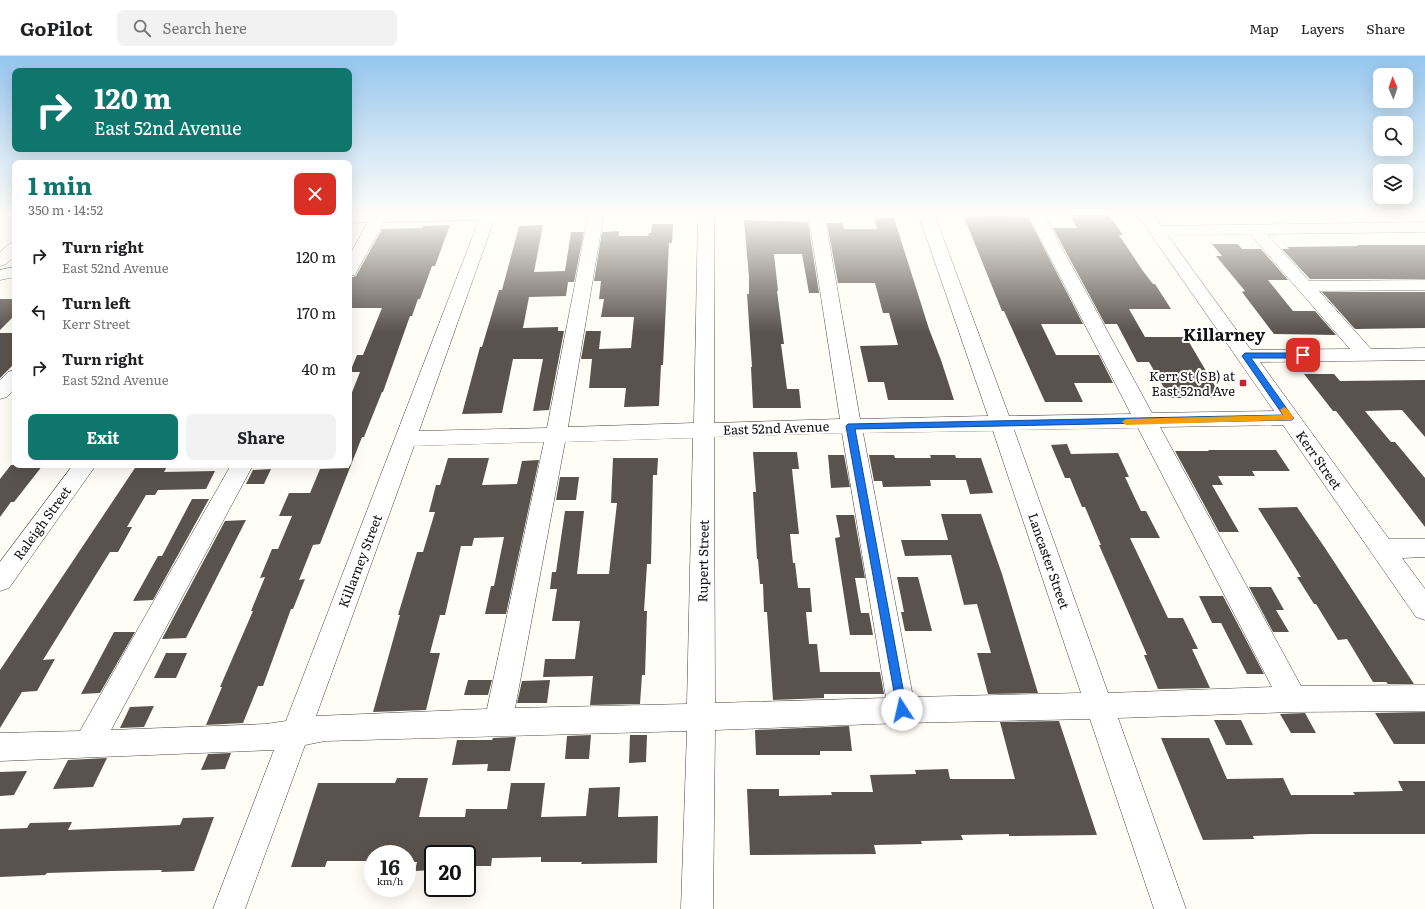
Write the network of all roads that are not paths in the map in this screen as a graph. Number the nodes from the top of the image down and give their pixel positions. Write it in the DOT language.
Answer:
graph roads {
  1 [pos="9,253"];
  2 [pos="359,253"];
  3 [pos="474,253"];
  4 [pos="589,253"];
  5 [pos="706,253"];
  6 [pos="823,253"];
  7 [pos="940,253"];
  8 [pos="1056,253"];
  9 [pos="1172,253"];
  10 [pos="1275,253"];
  11 [pos="0,261"];
  12 [pos="352,266"];
  13 [pos="12,273"];
  14 [pos="0,275"];
  15 [pos="1425,285"];
  16 [pos="1305,286"];
  17 [pos="1365,354"];
  18 [pos="1425,354"];
  19 [pos="1245,356"];
  20 [pos="12,379"];
  21 [pos="0,392"];
  22 [pos="1289,418"];
  23 [pos="1146,421"];
  24 [pos="1001,423"];
  25 [pos="851,426"];
  26 [pos="704,430"];
  27 [pos="555,434"];
  28 [pos="406,439"];
  29 [pos="83,468"];
  30 [pos="240,468"];
  31 [pos="1425,548"];
  32 [pos="1383,549"];
  33 [pos="0,581"];
  34 [pos="1425,609"];
  35 [pos="1425,698"];
  36 [pos="1293,699"];
  37 [pos="1099,706"];
  38 [pos="902,710"];
  39 [pos="701,717"];
  40 [pos="498,722"];
  41 [pos="296,733"];
  42 [pos="88,744"];
  43 [pos="0,747"];
  44 [pos="229,909"];
  45 [pos="697,909"];
  46 [pos="1170,909"];
  1 -- 11 [label="street"];
  2 -- 12 [label="street"];
  3 -- 28 [label="street, Killarney Street"];
  4 -- 27 [label="street"];
  5 -- 26 [label="street, Rupert Street"];
  6 -- 25 [label="street"];
  7 -- 24 [label="street, Lancaster Street"];
  8 -- 23 [label="street"];
  9 -- 19 [label="street, Kerr Street"];
  10 -- 16 [label="street"];
  13 -- 14 [label="street"];
  15 -- 16 [label="street"];
  16 -- 17 [label="street"];
  17 -- 18 [label="street"];
  17 -- 19 [label="street"];
  19 -- 22 [label="street, Kerr Street"];
  20 -- 21 [label="street"];
  22 -- 23 [label="street, East 52nd Avenue"];
  22 -- 32 [label="street, Kerr Street"];
  23 -- 24 [label="street, East 52nd Avenue"];
  23 -- 36 [label="street"];
  24 -- 25 [label="street, East 52nd Avenue"];
  24 -- 37 [label="street, Lancaster Street"];
  25 -- 26 [label="street, East 52nd Avenue"];
  25 -- 38 [label="street"];
  26 -- 27 [label="street, East 52nd Avenue"];
  26 -- 39 [label="street, Rupert Street"];
  27 -- 28 [label="street, East 52nd Avenue"];
  27 -- 40 [label="street"];
  28 -- 41 [label="street, Killarney Street"];
  29 -- 33 [label="street, Raleigh Street"];
  30 -- 42 [label="street"];
  31 -- 32 [label="street"];
  32 -- 34 [label="street, Kerr Street"];
  35 -- 36 [label="street"];
  36 -- 37 [label="street"];
  37 -- 38 [label="street"];
  37 -- 46 [label="street, Lancaster Street"];
  38 -- 39 [label="street"];
  39 -- 40 [label="street"];
  39 -- 45 [label="street, Rupert Street"];
  40 -- 41 [label="street"];
  41 -- 42 [label="street"];
  41 -- 44 [label="street, Killarney Street"];
  42 -- 43 [label="street"];
}
